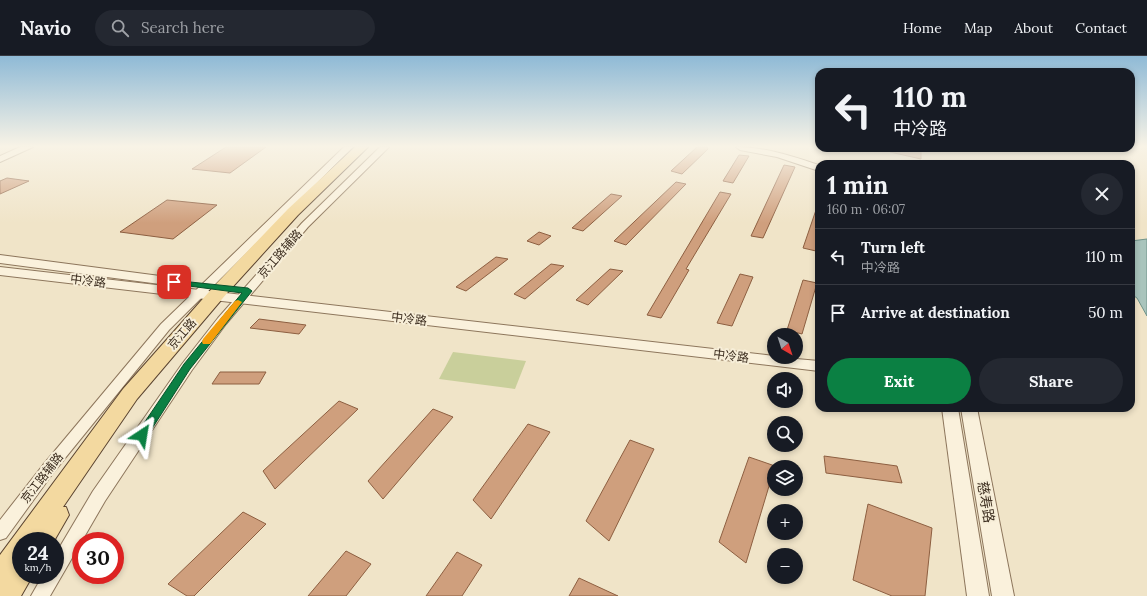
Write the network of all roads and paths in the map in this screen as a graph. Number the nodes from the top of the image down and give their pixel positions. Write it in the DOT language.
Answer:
graph roads {
  1 [pos="323,172"];
  2 [pos="335,172"];
  3 [pos="346,172"];
  4 [pos="359,172"];
  5 [pos="0,259"];
  6 [pos="0,271"];
  7 [pos="223,293"];
  8 [pos="767,350"];
  9 [pos="803,355"];
  10 [pos="815,356"];
  11 [pos="815,366"];
  12 [pos="951,412"];
  13 [pos="970,412"];
  14 [pos="30,532"];
  15 [pos="46,532"];
  16 [pos="0,533"];
  17 [pos="64,556"];
  18 [pos="12,559"];
  19 [pos="0,577"];
  20 [pos="14,584"];
  21 [pos="47,584"];
  22 [pos="6,596"];
  23 [pos="40,596"];
  24 [pos="978,596"];
  25 [pos="1002,596"];
  1 -- 7 [label="street, 京江路辅路"];
  2 -- 7 [label="main road, 京江路"];
  3 -- 7 [label="main road, 京江路"];
  4 -- 7 [label="street, 京江路辅路"];
  5 -- 7 [label="street, 中冷路"];
  6 -- 7 [label="street, 中冷路"];
  7 -- 8 [label="street, 中冷路"];
  7 -- 11 [label="street, 中冷路"];
  7 -- 14 [label="main road, 京江路"];
  7 -- 15 [label="main road, 京江路"];
  7 -- 16 [label="street, 京江路辅路"];
  7 -- 17 [label="street, 京江路辅路"];
  9 -- 10 [label="street"];
  12 -- 24 [label="street, 慈寿路"];
  13 -- 25 [label="street, 慈寿路"];
  18 -- 19 [label="main road"];
  20 -- 22 [label="main road"];
  21 -- 23 [label="street"];
}
